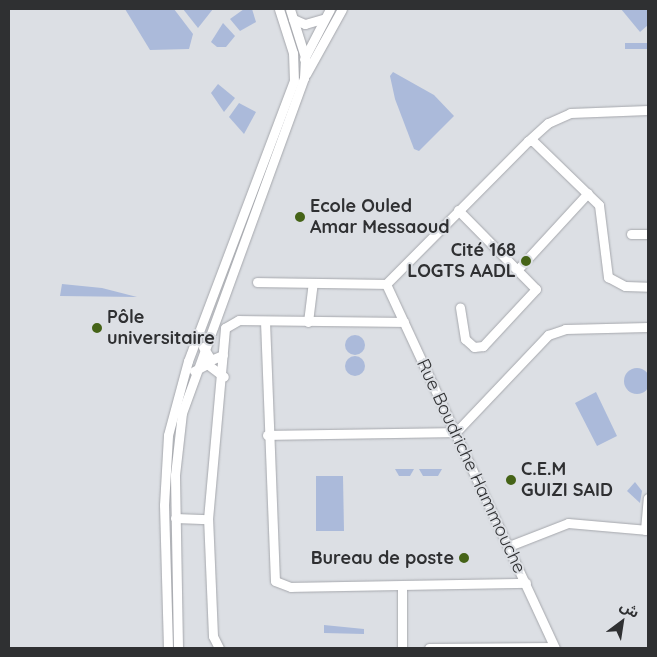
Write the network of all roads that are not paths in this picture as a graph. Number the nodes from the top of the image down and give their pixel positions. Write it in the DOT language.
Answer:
graph roads {
  1 [pos="279,9"];
  2 [pos="290,9"];
  3 [pos="330,9"];
  4 [pos="342,9"];
  5 [pos="293,19"];
  6 [pos="323,19"];
  7 [pos="318,48"];
  8 [pos="293,53"];
  9 [pos="305,57"];
  10 [pos="304,78"];
  11 [pos="294,81"];
  12 [pos="648,110"];
  13 [pos="532,142"];
  14 [pos="588,193"];
  15 [pos="458,210"];
  16 [pos="631,234"];
  17 [pos="648,234"];
  18 [pos="518,269"];
  19 [pos="256,282"];
  20 [pos="313,283"];
  21 [pos="386,284"];
  22 [pos="648,287"];
  23 [pos="460,307"];
  24 [pos="265,321"];
  25 [pos="308,322"];
  26 [pos="404,322"];
  27 [pos="648,327"];
  28 [pos="203,347"];
  29 [pos="216,361"];
  30 [pos="194,371"];
  31 [pos="224,377"];
  32 [pos="456,432"];
  33 [pos="267,435"];
  34 [pos="648,498"];
  35 [pos="174,518"];
  36 [pos="208,519"];
  37 [pos="646,530"];
  38 [pos="509,546"];
  39 [pos="526,583"];
  40 [pos="402,586"];
  41 [pos="555,647"];
  42 [pos="168,648"];
  43 [pos="178,648"];
  44 [pos="219,648"];
  45 [pos="402,648"];
  46 [pos="429,648"];
  1 -- 8 [label="street"];
  2 -- 5 [label="street"];
  3 -- 6 [label="street"];
  4 -- 7 [label="street"];
  5 -- 6 [label="street"];
  5 -- 9 [label="street"];
  6 -- 9 [label="street"];
  7 -- 9 [label="street"];
  7 -- 10 [label="street"];
  8 -- 9 [label="street"];
  8 -- 11 [label="street"];
  9 -- 10 [label="street"];
  9 -- 11 [label="street"];
  10 -- 28 [label="street"];
  11 -- 42 [label="street"];
  12 -- 13 [label="street"];
  13 -- 14 [label="street"];
  13 -- 15 [label="street"];
  14 -- 18 [label="street"];
  14 -- 22 [label="street"];
  15 -- 18 [label="street"];
  15 -- 21 [label="street"];
  16 -- 17 [label="street"];
  18 -- 23 [label="street"];
  19 -- 20 [label="street"];
  20 -- 21 [label="street"];
  20 -- 25 [label="street"];
  21 -- 26 [label="street, Rue Boudriche Hammouche"];
  24 -- 25 [label="street"];
  24 -- 29 [label="street"];
  24 -- 33 [label="street"];
  25 -- 26 [label="street"];
  26 -- 32 [label="street, Rue Boudriche Hammouche"];
  27 -- 32 [label="street"];
  28 -- 29 [label="street"];
  28 -- 30 [label="street"];
  29 -- 30 [label="street"];
  29 -- 31 [label="street"];
  29 -- 31 [label="street"];
  30 -- 35 [label="street"];
  31 -- 36 [label="street"];
  32 -- 33 [label="street"];
  32 -- 38 [label="street, Rue Boudriche Hammouche"];
  33 -- 40 [label="street"];
  34 -- 37 [label="street"];
  35 -- 36 [label="street"];
  35 -- 43 [label="street"];
  36 -- 44 [label="street"];
  37 -- 38 [label="street"];
  38 -- 39 [label="street, Rue Boudriche Hammouche"];
  39 -- 40 [label="street"];
  39 -- 41 [label="street, Rue Boudriche Hammouche"];
  40 -- 45 [label="street"];
  41 -- 46 [label="street"];
}
